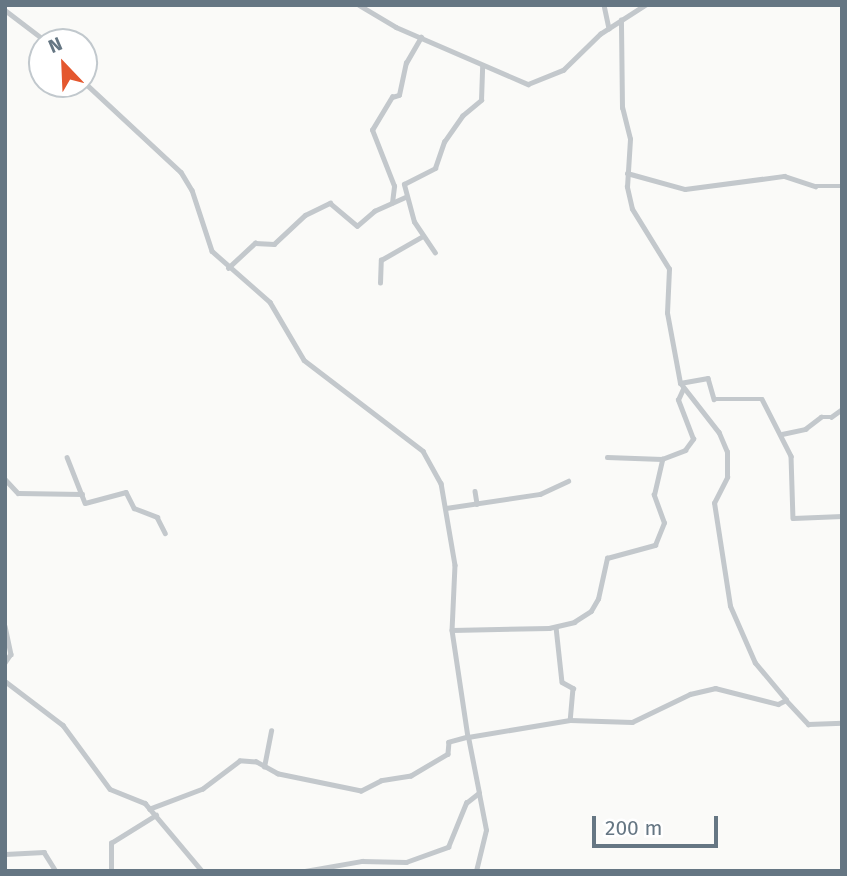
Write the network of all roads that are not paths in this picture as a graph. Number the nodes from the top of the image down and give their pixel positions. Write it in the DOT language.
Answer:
graph roads {
  1 [pos="359,5"];
  2 [pos="604,5"];
  3 [pos="645,5"];
  4 [pos="5,10"];
  5 [pos="621,20"];
  6 [pos="29,28"];
  7 [pos="609,28"];
  8 [pos="421,37"];
  9 [pos="482,66"];
  10 [pos="98,95"];
  11 [pos="627,173"];
  12 [pos="842,186"];
  13 [pos="406,197"];
  14 [pos="392,202"];
  15 [pos="423,236"];
  16 [pos="435,253"];
  17 [pos="229,268"];
  18 [pos="380,282"];
  19 [pos="682,386"];
  20 [pos="842,409"];
  21 [pos="782,435"];
  22 [pos="67,457"];
  23 [pos="607,457"];
  24 [pos="662,459"];
  25 [pos="5,479"];
  26 [pos="568,481"];
  27 [pos="474,491"];
  28 [pos="82,494"];
  29 [pos="477,504"];
  30 [pos="446,508"];
  31 [pos="842,516"];
  32 [pos="165,533"];
  33 [pos="5,626"];
  34 [pos="556,627"];
  35 [pos="452,630"];
  36 [pos="5,663"];
  37 [pos="5,681"];
  38 [pos="786,700"];
  39 [pos="570,720"];
  40 [pos="842,723"];
  41 [pos="271,731"];
  42 [pos="468,737"];
  43 [pos="264,767"];
  44 [pos="479,793"];
  45 [pos="150,809"];
  46 [pos="156,815"];
  47 [pos="5,854"];
  48 [pos="56,871"];
  49 [pos="111,871"];
  50 [pos="202,871"];
  51 [pos="305,871"];
  52 [pos="476,871"];
  1 -- 8 [label="street"];
  2 -- 7 [label="street"];
  3 -- 5 [label="street"];
  4 -- 6 [label="street"];
  5 -- 7 [label="street"];
  5 -- 11 [label="street"];
  7 -- 9 [label="street"];
  8 -- 9 [label="street"];
  8 -- 14 [label="street"];
  9 -- 13 [label="street"];
  10 -- 17 [label="street"];
  11 -- 12 [label="street"];
  11 -- 19 [label="street"];
  13 -- 14 [label="street"];
  13 -- 15 [label="street"];
  14 -- 17 [label="street"];
  15 -- 16 [label="street"];
  15 -- 18 [label="street"];
  17 -- 30 [label="street"];
  19 -- 21 [label="street"];
  19 -- 24 [label="street"];
  19 -- 38 [label="street"];
  20 -- 21 [label="street"];
  21 -- 31 [label="street"];
  22 -- 28 [label="street"];
  23 -- 24 [label="street"];
  24 -- 34 [label="street"];
  25 -- 28 [label="street"];
  26 -- 29 [label="street"];
  27 -- 29 [label="street"];
  28 -- 32 [label="street"];
  29 -- 30 [label="street"];
  30 -- 35 [label="street"];
  33 -- 36 [label="street"];
  34 -- 35 [label="street"];
  34 -- 39 [label="street"];
  35 -- 42 [label="street"];
  37 -- 45 [label="street"];
  38 -- 39 [label="street"];
  38 -- 40 [label="street"];
  39 -- 42 [label="street"];
  41 -- 43 [label="street"];
  42 -- 43 [label="street"];
  42 -- 44 [label="street"];
  43 -- 45 [label="street"];
  44 -- 51 [label="street"];
  44 -- 52 [label="street"];
  45 -- 46 [label="street"];
  46 -- 49 [label="street"];
  46 -- 50 [label="street"];
  47 -- 48 [label="street"];
}
